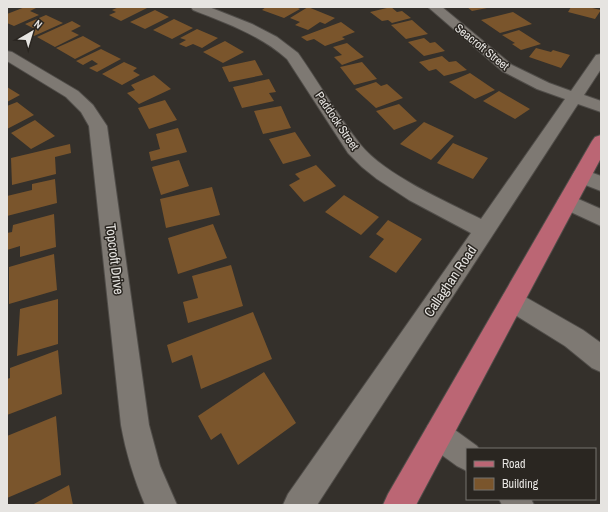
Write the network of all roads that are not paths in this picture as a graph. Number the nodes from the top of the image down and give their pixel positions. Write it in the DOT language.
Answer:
graph roads {
  1 [pos="197,7"];
  2 [pos="434,7"];
  3 [pos="7,55"];
  4 [pos="601,58"];
  5 [pos="574,98"];
  6 [pos="601,107"];
  7 [pos="601,141"];
  8 [pos="591,180"];
  9 [pos="567,202"];
  10 [pos="601,218"];
  11 [pos="485,230"];
  12 [pos="512,301"];
  13 [pos="601,359"];
  14 [pos="438,435"];
  15 [pos="466,455"];
  16 [pos="161,505"];
  17 [pos="299,505"];
  18 [pos="399,505"];
  1 -- 11 [label="street, Paddock Street"];
  2 -- 5 [label="street, Seacroft Street"];
  3 -- 16 [label="street, Topcroft Drive"];
  4 -- 5 [label="street, Callaghan Road"];
  5 -- 6 [label="street, Seacroft Street"];
  5 -- 11 [label="street, Callaghan Road"];
  7 -- 8 [label="main road"];
  8 -- 9 [label="main road"];
  9 -- 10 [label="street"];
  9 -- 12 [label="main road"];
  11 -- 17 [label="street, Callaghan Road"];
  12 -- 13 [label="street"];
  12 -- 14 [label="main road"];
  14 -- 15 [label="street"];
  14 -- 18 [label="main road"];
}
